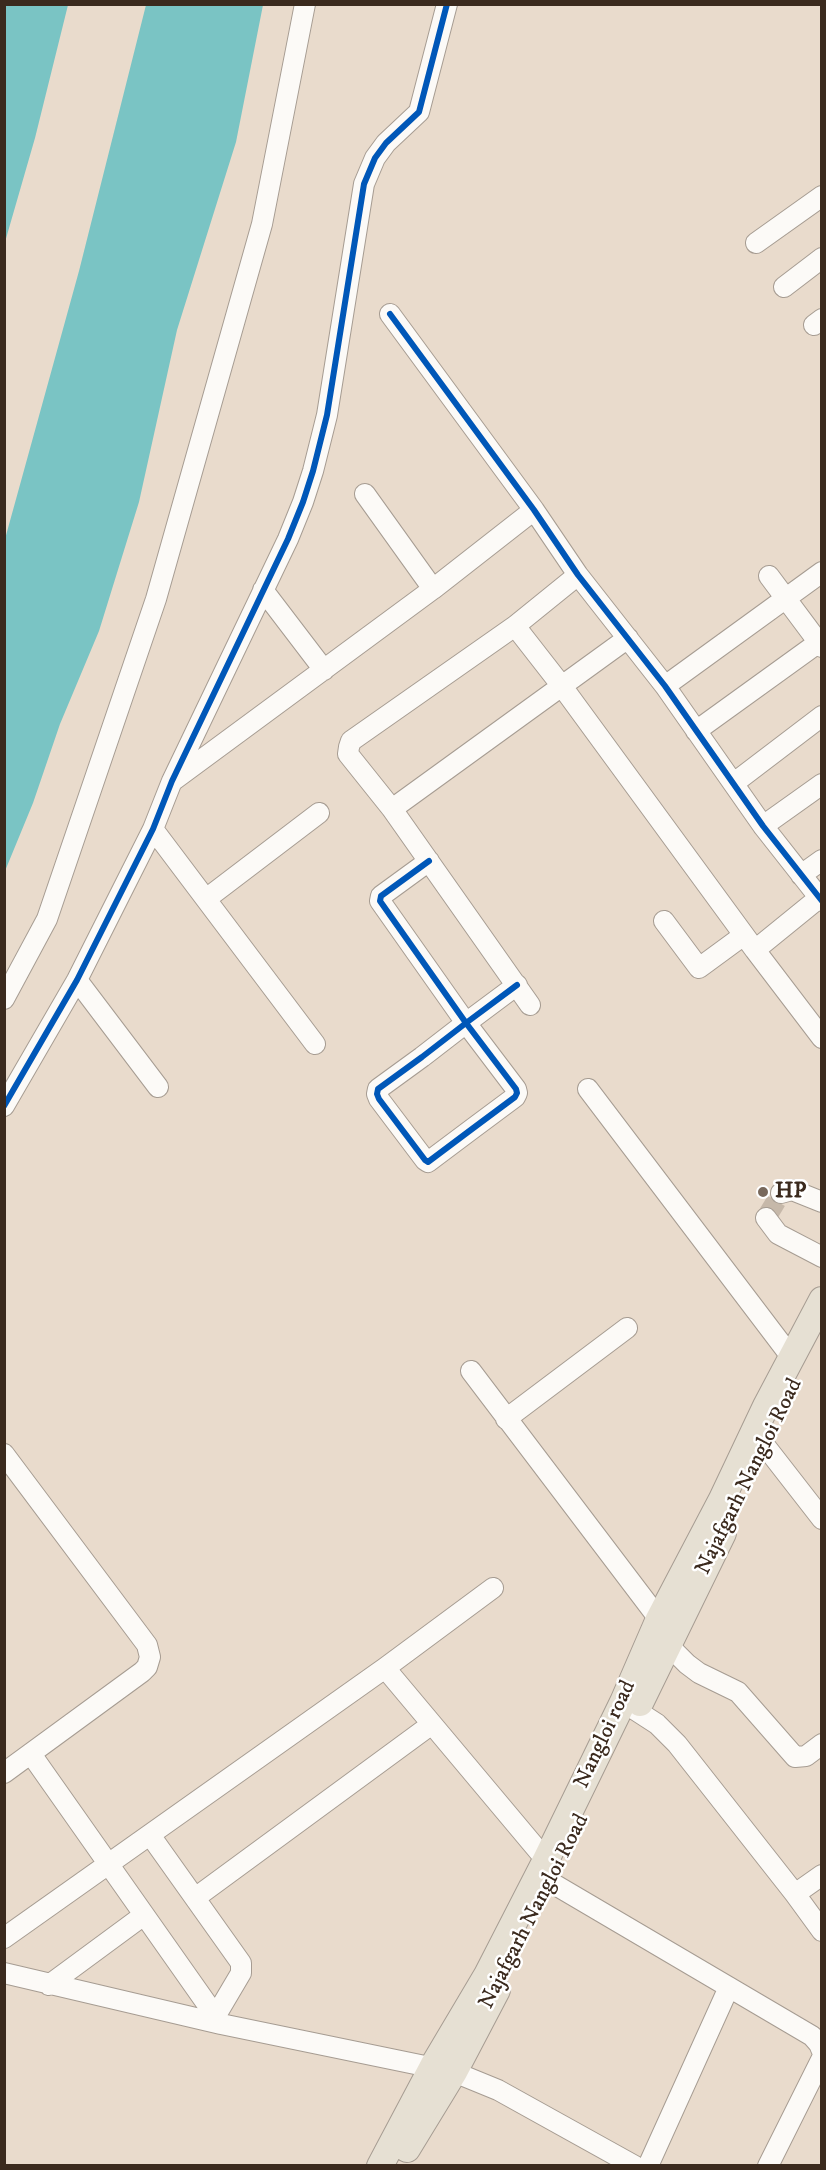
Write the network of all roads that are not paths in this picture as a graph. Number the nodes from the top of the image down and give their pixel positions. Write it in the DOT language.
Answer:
graph roads {
  1 [pos="305,4"];
  2 [pos="447,4"];
  3 [pos="822,196"];
  4 [pos="756,243"];
  5 [pos="822,258"];
  6 [pos="784,286"];
  7 [pos="390,314"];
  8 [pos="364,494"];
  9 [pos="534,510"];
  10 [pos="822,572"];
  11 [pos="578,575"];
  12 [pos="769,576"];
  13 [pos="433,589"];
  14 [pos="263,590"];
  15 [pos="785,600"];
  16 [pos="515,626"];
  17 [pos="628,638"];
  18 [pos="820,643"];
  19 [pos="324,670"];
  20 [pos="561,685"];
  21 [pos="664,686"];
  22 [pos="822,716"];
  23 [pos="696,731"];
  24 [pos="172,781"];
  25 [pos="734,783"];
  26 [pos="822,784"];
  27 [pos="392,809"];
  28 [pos="319,813"];
  29 [pos="764,826"];
  30 [pos="153,828"];
  31 [pos="822,860"];
  32 [pos="429,861"];
  33 [pos="801,875"];
  34 [pos="206,899"];
  35 [pos="820,900"];
  36 [pos="664,921"];
  37 [pos="750,943"];
  38 [pos="77,980"];
  39 [pos="517,985"];
  40 [pos="4,999"];
  41 [pos="530,1005"];
  42 [pos="466,1023"];
  43 [pos="822,1038"];
  44 [pos="315,1044"];
  45 [pos="158,1087"];
  46 [pos="588,1089"];
  47 [pos="4,1106"];
  48 [pos="781,1193"];
  49 [pos="822,1202"];
  50 [pos="766,1218"];
  51 [pos="822,1257"];
  52 [pos="822,1300"];
  53 [pos="627,1328"];
  54 [pos="822,1331"];
  55 [pos="792,1358"];
  56 [pos="471,1371"];
  57 [pos="506,1419"];
  58 [pos="766,1447"];
  59 [pos="4,1454"];
  60 [pos="822,1519"];
  61 [pos="493,1588"];
  62 [pos="658,1619"];
  63 [pos="668,1645"];
  64 [pos="386,1668"];
  65 [pos="630,1706"];
  66 [pos="432,1724"];
  67 [pos="822,1744"];
  68 [pos="31,1754"];
  69 [pos="4,1773"];
  70 [pos="150,1835"];
  71 [pos="108,1866"];
  72 [pos="549,1872"];
  73 [pos="822,1875"];
  74 [pos="795,1894"];
  75 [pos="195,1898"];
  76 [pos="144,1915"];
  77 [pos="822,1931"];
  78 [pos="4,1938"];
  79 [pos="4,1973"];
  80 [pos="49,1985"];
  81 [pos="729,1987"];
  82 [pos="218,2020"];
  83 [pos="822,2051"];
  84 [pos="822,2058"];
  85 [pos="444,2069"];
  86 [pos="380,2166"];
  87 [pos="397,2166"];
  88 [pos="635,2166"];
  89 [pos="648,2166"];
  90 [pos="768,2166"];
  1 -- 40 [label="street"];
  2 -- 14 [label="street"];
  3 -- 4 [label="street"];
  5 -- 6 [label="street"];
  7 -- 9 [label="street"];
  8 -- 13 [label="street"];
  9 -- 11 [label="street"];
  9 -- 13 [label="street"];
  10 -- 15 [label="street"];
  11 -- 16 [label="street"];
  11 -- 17 [label="street"];
  12 -- 15 [label="street"];
  13 -- 19 [label="street"];
  14 -- 19 [label="street"];
  14 -- 24 [label="street"];
  15 -- 18 [label="street"];
  15 -- 21 [label="street"];
  16 -- 20 [label="street"];
  16 -- 27 [label="street"];
  17 -- 20 [label="street"];
  17 -- 21 [label="street"];
  18 -- 23 [label="street"];
  19 -- 24 [label="street"];
  20 -- 27 [label="street"];
  20 -- 37 [label="street"];
  21 -- 23 [label="street"];
  22 -- 25 [label="street"];
  23 -- 25 [label="street"];
  24 -- 30 [label="street"];
  25 -- 29 [label="street"];
  26 -- 29 [label="street"];
  27 -- 32 [label="street"];
  28 -- 34 [label="street"];
  29 -- 33 [label="street"];
  30 -- 34 [label="street"];
  30 -- 38 [label="street"];
  31 -- 33 [label="street"];
  32 -- 39 [label="street"];
  32 -- 42 [label="street"];
  33 -- 35 [label="street"];
  34 -- 44 [label="street"];
  35 -- 37 [label="street"];
  36 -- 37 [label="street"];
  37 -- 43 [label="street"];
  38 -- 45 [label="street"];
  38 -- 47 [label="street"];
  39 -- 41 [label="street"];
  39 -- 42 [label="street"];
  42 -- 42 [label="street"];
  46 -- 55 [label="street"];
  48 -- 49 [label="street"];
  50 -- 51 [label="street"];
  52 -- 55 [label="main road, Nangloi road"];
  53 -- 57 [label="street"];
  54 -- 58 [label="main road, Najafgarh Nangloi Road"];
  55 -- 62 [label="main road, Nangloi road"];
  56 -- 57 [label="street"];
  57 -- 62 [label="street"];
  58 -- 60 [label="street"];
  58 -- 63 [label="main road, Najafgarh Nangloi Road"];
  59 -- 68 [label="street"];
  61 -- 64 [label="street"];
  62 -- 65 [label="main road, Nangloi road"];
  63 -- 65 [label="main road, Najafgarh Nangloi Road"];
  63 -- 67 [label="street"];
  64 -- 66 [label="street"];
  64 -- 70 [label="street"];
  65 -- 72 [label="main road, Najafgarh Nangloi Road"];
  65 -- 74 [label="street"];
  66 -- 72 [label="street"];
  66 -- 75 [label="street"];
  68 -- 69 [label="street"];
  68 -- 71 [label="street"];
  70 -- 71 [label="street"];
  70 -- 75 [label="street"];
  71 -- 76 [label="street"];
  71 -- 78 [label="street"];
  72 -- 81 [label="street"];
  72 -- 85 [label="main road, Najafgarh Nangloi Road"];
  73 -- 74 [label="street"];
  74 -- 77 [label="street"];
  75 -- 82 [label="street"];
  76 -- 80 [label="street"];
  76 -- 82 [label="street"];
  79 -- 80 [label="street"];
  80 -- 82 [label="street"];
  81 -- 83 [label="street"];
  81 -- 89 [label="street"];
  82 -- 85 [label="street"];
  84 -- 90 [label="street"];
  85 -- 86 [label="main road"];
  85 -- 87 [label="main road, Najafgarh Nangloi Road"];
  85 -- 88 [label="street"];
}
